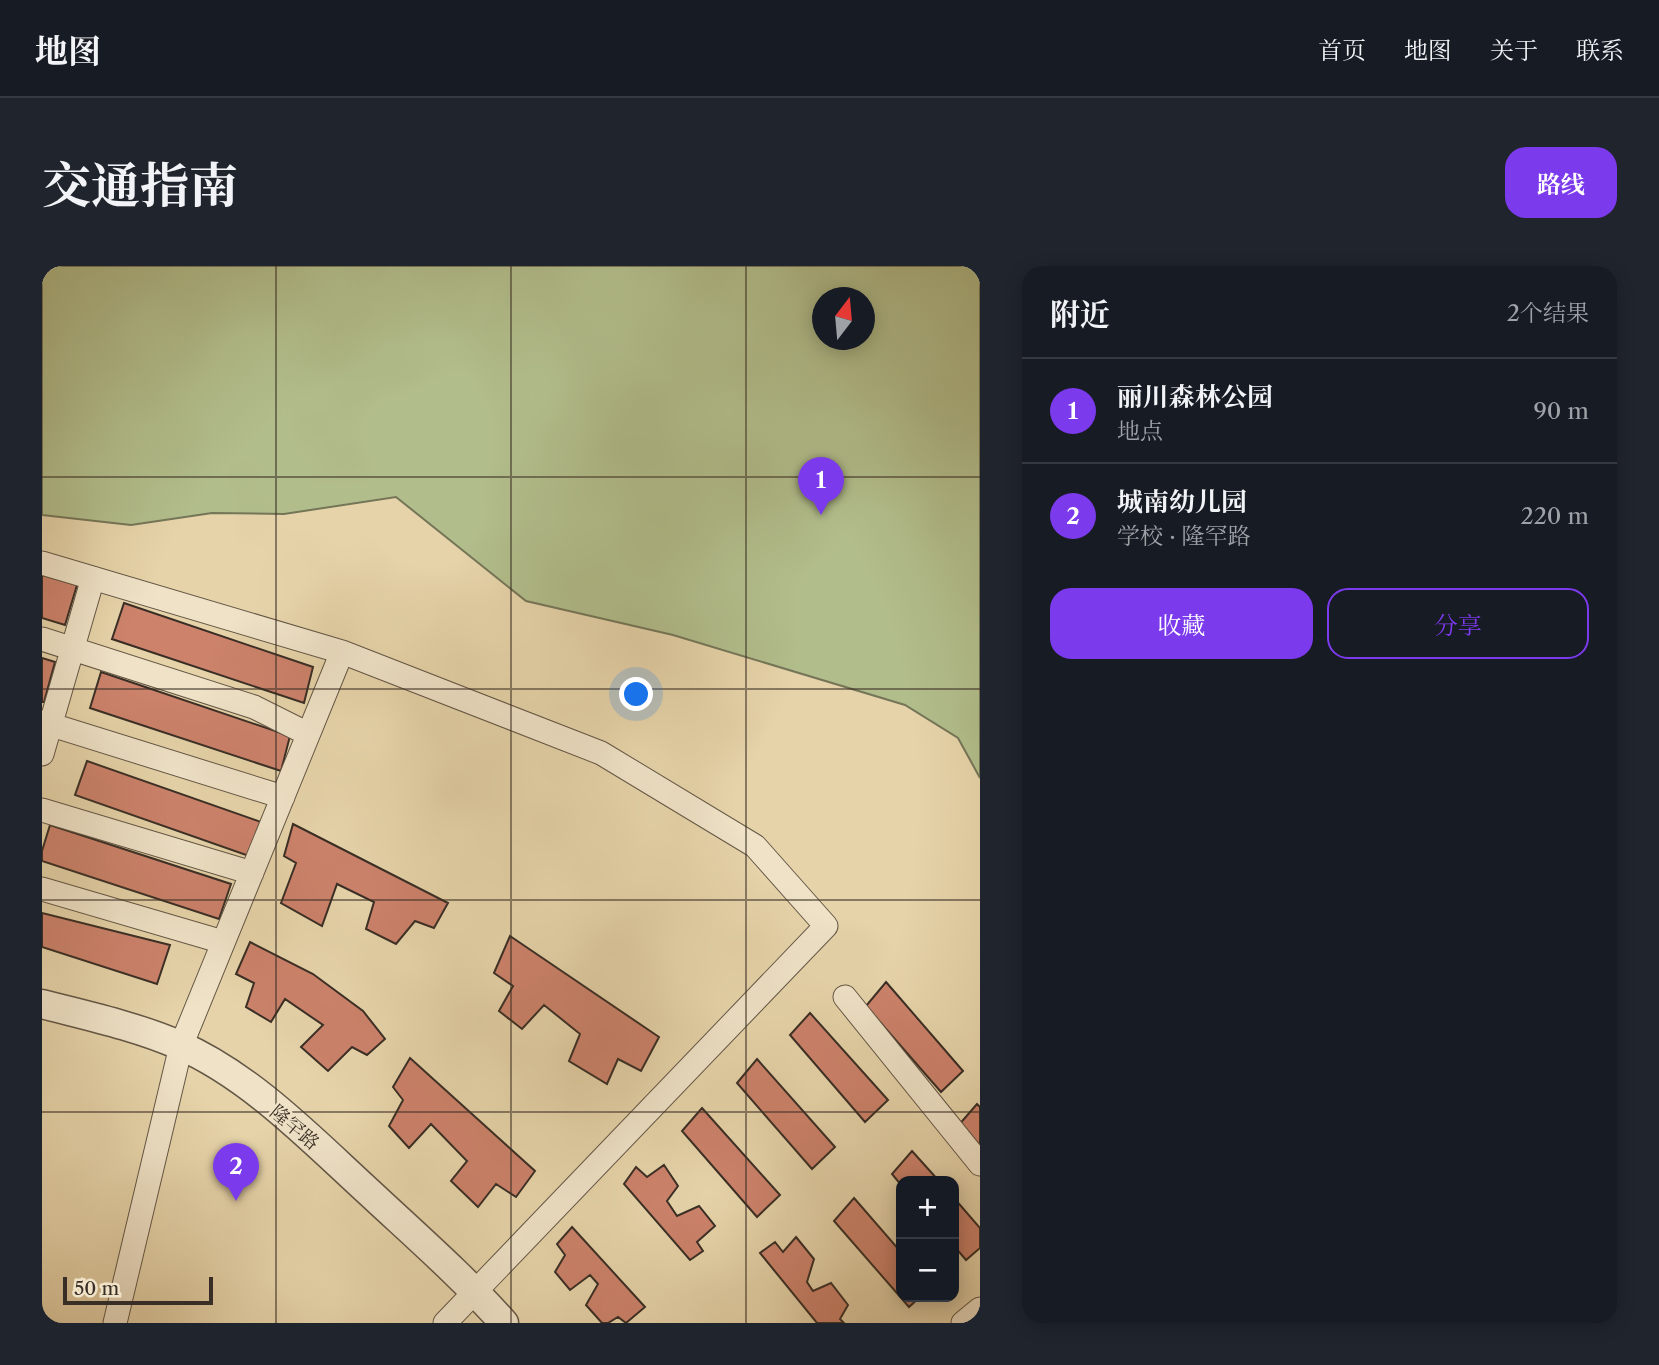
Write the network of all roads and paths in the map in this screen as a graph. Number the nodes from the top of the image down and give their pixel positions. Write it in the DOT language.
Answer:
graph roads {
  1 [pos="42,563"];
  2 [pos="93,578"];
  3 [pos="42,639"];
  4 [pos="73,648"];
  5 [pos="342,652"];
  6 [pos="46,723"];
  7 [pos="308,734"];
  8 [pos="42,754"];
  9 [pos="283,797"];
  10 [pos="42,810"];
  11 [pos="252,873"];
  12 [pos="42,889"];
  13 [pos="223,942"];
  14 [pos="845,997"];
  15 [pos="42,1003"];
  16 [pos="181,1046"];
  17 [pos="980,1164"];
  18 [pos="477,1292"];
  19 [pos="980,1309"];
  20 [pos="115,1323"];
  21 [pos="445,1323"];
  22 [pos="504,1323"];
  23 [pos="963,1323"];
  1 -- 2 [label="street"];
  2 -- 4 [label="street"];
  2 -- 5 [label="street"];
  3 -- 4 [label="street"];
  4 -- 6 [label="street"];
  4 -- 7 [label="street"];
  5 -- 7 [label="street"];
  5 -- 18 [label="street"];
  6 -- 8 [label="street"];
  6 -- 9 [label="street"];
  7 -- 9 [label="street"];
  9 -- 11 [label="street"];
  10 -- 11 [label="street"];
  11 -- 13 [label="street"];
  12 -- 13 [label="street"];
  13 -- 16 [label="street"];
  14 -- 17 [label="street"];
  15 -- 16 [label="street, 隆罕路"];
  16 -- 18 [label="street, 隆罕路"];
  16 -- 20 [label="street"];
  18 -- 21 [label="street"];
  18 -- 22 [label="street, 隆罕路"];
  19 -- 23 [label="street"];
}
